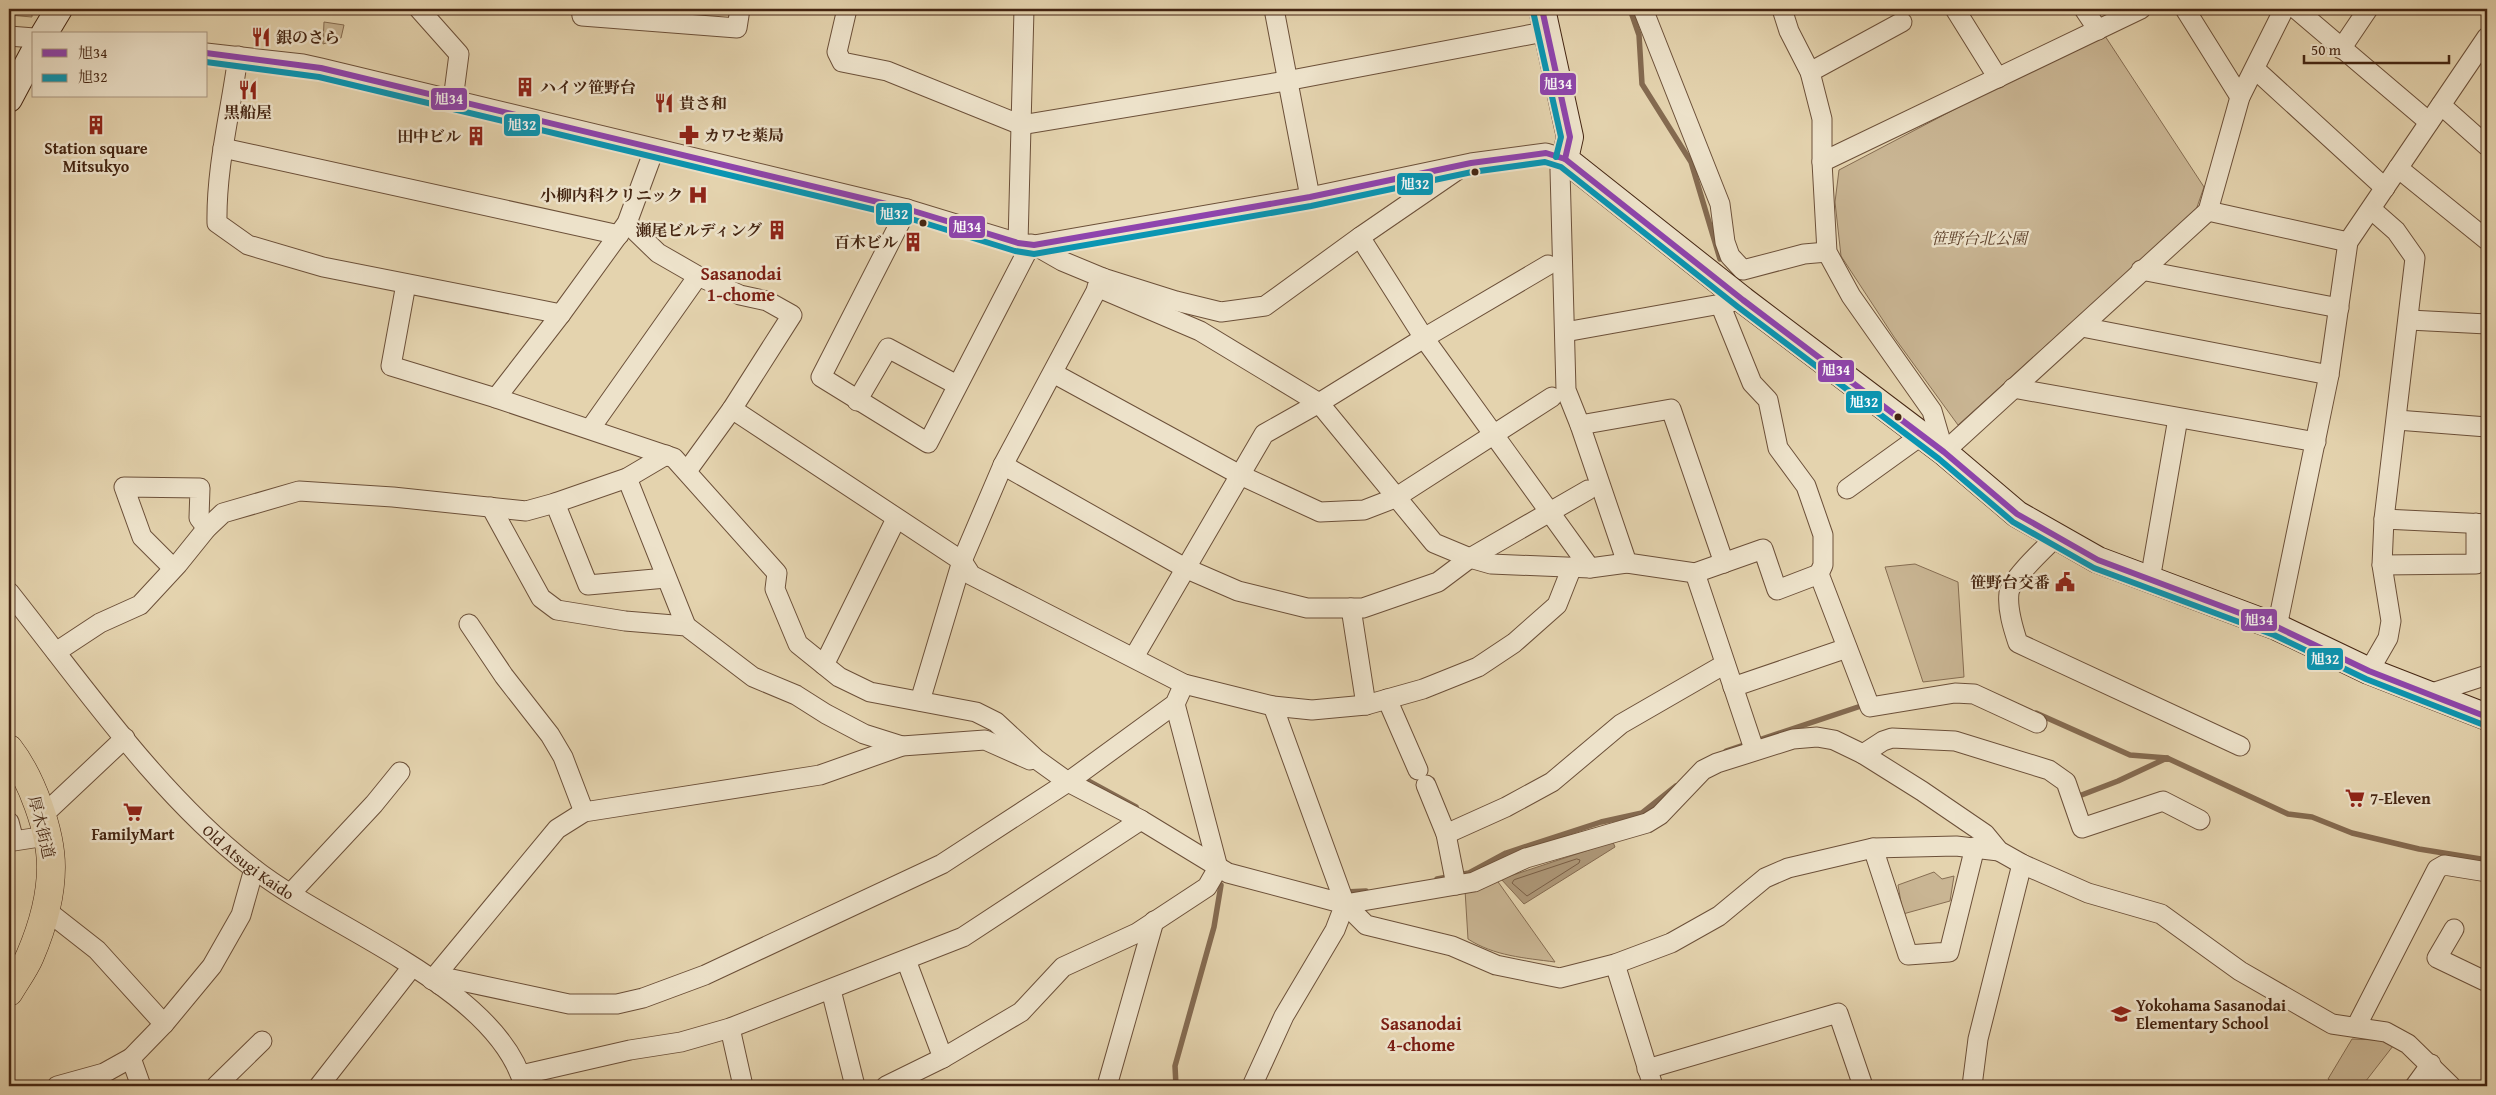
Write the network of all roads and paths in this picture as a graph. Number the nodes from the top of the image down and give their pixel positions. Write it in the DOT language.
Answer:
graph roads {
  1 [pos="59,9"];
  2 [pos="418,9"];
  3 [pos="581,9"];
  4 [pos="740,9"];
  5 [pos="847,9"];
  6 [pos="1024,9"];
  7 [pos="1274,9"];
  8 [pos="1643,9"];
  9 [pos="1782,9"];
  10 [pos="1955,9"];
  11 [pos="2084,9"];
  12 [pos="2141,9"];
  13 [pos="2185,9"];
  14 [pos="2284,9"];
  15 [pos="2296,9"];
  16 [pos="2368,9"];
  17 [pos="1545,20"];
  18 [pos="1902,22"];
  19 [pos="2098,30"];
  20 [pos="45,32"];
  21 [pos="9,36"];
  22 [pos="32,38"];
  23 [pos="2486,40"];
  24 [pos="2342,48"];
  25 [pos="208,53"];
  26 [pos="32,56"];
  27 [pos="238,56"];
  28 [pos="2256,70"];
  29 [pos="1810,72"];
  30 [pos="1998,78"];
  31 [pos="1286,81"];
  32 [pos="2240,97"];
  33 [pos="9,99"];
  34 [pos="452,100"];
  35 [pos="2441,105"];
  36 [pos="2429,122"];
  37 [pos="1021,125"];
  38 [pos="2487,146"];
  39 [pos="223,148"];
  40 [pos="654,150"];
  41 [pos="1565,159"];
  42 [pos="1822,162"];
  43 [pos="1467,164"];
  44 [pos="2398,168"];
  45 [pos="2385,188"];
  46 [pos="1310,197"];
  47 [pos="907,209"];
  48 [pos="2371,209"];
  49 [pos="2208,211"];
  50 [pos="623,229"];
  51 [pos="1360,237"];
  52 [pos="2487,240"];
  53 [pos="2348,242"];
  54 [pos="1028,244"];
  55 [pos="1827,252"];
  56 [pos="1548,265"];
  57 [pos="2141,270"];
  58 [pos="698,276"];
  59 [pos="1100,282"];
  60 [pos="406,284"];
  61 [pos="1734,291"];
  62 [pos="2339,308"];
  63 [pos="561,314"];
  64 [pos="2409,320"];
  65 [pos="2487,324"];
  66 [pos="2082,327"];
  67 [pos="1565,332"];
  68 [pos="1424,338"];
  69 [pos="1053,373"];
  70 [pos="2329,375"];
  71 [pos="957,385"];
  72 [pos="2013,388"];
  73 [pos="1552,397"];
  74 [pos="496,398"];
  75 [pos="857,401"];
  76 [pos="1319,403"];
  77 [pos="732,409"];
  78 [pos="2178,418"];
  79 [pos="2397,420"];
  80 [pos="1580,425"];
  81 [pos="2487,427"];
  82 [pos="590,429"];
  83 [pos="1494,434"];
  84 [pos="1922,435"];
  85 [pos="2316,442"];
  86 [pos="1944,452"];
  87 [pos="666,455"];
  88 [pos="1003,465"];
  89 [pos="687,471"];
  90 [pos="1240,475"];
  91 [pos="627,478"];
  92 [pos="1847,489"];
  93 [pos="1588,490"];
  94 [pos="1395,498"];
  95 [pos="555,503"];
  96 [pos="491,507"];
  97 [pos="1552,513"];
  98 [pos="2384,519"];
  99 [pos="896,520"];
  100 [pos="2481,523"];
  101 [pos="207,528"];
  102 [pos="2056,536"];
  103 [pos="1470,558"];
  104 [pos="962,561"];
  105 [pos="1627,563"];
  106 [pos="1724,563"];
  107 [pos="2382,565"];
  108 [pos="1581,567"];
  109 [pos="173,568"];
  110 [pos="1185,568"];
  111 [pos="1695,573"];
  112 [pos="1819,574"];
  113 [pos="666,578"];
  114 [pos="2150,580"];
  115 [pos="9,592"];
  116 [pos="1351,608"];
  117 [pos="469,624"];
  118 [pos="686,626"];
  119 [pos="2277,627"];
  120 [pos="1846,648"];
  121 [pos="56,652"];
  122 [pos="1134,657"];
  123 [pos="1725,664"];
  124 [pos="824,665"];
  125 [pos="2369,671"];
  126 [pos="2487,674"];
  127 [pos="1184,684"];
  128 [pos="1732,687"];
  129 [pos="2426,695"];
  130 [pos="1387,699"];
  131 [pos="920,701"];
  132 [pos="1175,704"];
  133 [pos="1366,705"];
  134 [pos="1273,706"];
  135 [pos="2487,717"];
  136 [pos="2037,723"];
  137 [pos="126,738"];
  138 [pos="902,746"];
  139 [pos="2240,746"];
  140 [pos="9,749"];
  141 [pos="1752,751"];
  142 [pos="1863,754"];
  143 [pos="1036,759"];
  144 [pos="400,772"];
  145 [pos="1068,782"];
  146 [pos="584,812"];
  147 [pos="1141,820"];
  148 [pos="2200,820"];
  149 [pos="9,822"];
  150 [pos="44,826"];
  151 [pos="1446,834"];
  152 [pos="1873,848"];
  153 [pos="1975,848"];
  154 [pos="1999,851"];
  155 [pos="2022,864"];
  156 [pos="1218,868"];
  157 [pos="254,869"];
  158 [pos="2487,872"];
  159 [pos="1456,885"];
  160 [pos="290,894"];
  161 [pos="1345,904"];
  162 [pos="46,910"];
  163 [pos="1154,921"];
  164 [pos="2454,929"];
  165 [pos="906,960"];
  166 [pos="1615,964"];
  167 [pos="412,967"];
  168 [pos="436,982"];
  169 [pos="2487,982"];
  170 [pos="831,990"];
  171 [pos="9,992"];
  172 [pos="164,1024"];
  173 [pos="2356,1027"];
  174 [pos="730,1028"];
  175 [pos="262,1041"];
  176 [pos="131,1058"];
  177 [pos="943,1058"];
  178 [pos="2431,1064"];
  179 [pos="1650,1078"];
  180 [pos="522,1080"];
  181 [pos="57,1086"];
  182 [pos="141,1086"];
  183 [pos="216,1086"];
  184 [pos="319,1086"];
  185 [pos="743,1086"];
  186 [pos="855,1086"];
  187 [pos="886,1086"];
  188 [pos="1107,1086"];
  189 [pos="1252,1086"];
  190 [pos="1863,1086"];
  191 [pos="1972,1086"];
  192 [pos="2416,1086"];
  193 [pos="2451,1086"];
  1 -- 20 [label="street"];
  2 -- 34 [label="street"];
  3 -- 4 [label="street"];
  5 -- 37 [label="street"];
  6 -- 37 [label="street"];
  7 -- 31 [label="street"];
  8 -- 61 [label="street"];
  9 -- 29 [label="street"];
  10 -- 30 [label="street"];
  11 -- 19 [label="street"];
  12 -- 19 [label="street"];
  13 -- 32 [label="street"];
  14 -- 28 [label="street"];
  15 -- 24 [label="street"];
  16 -- 24 [label="street"];
  17 -- 31 [label="street"];
  17 -- 41 [label="street"];
  18 -- 29 [label="street"];
  19 -- 30 [label="street"];
  21 -- 22 [label="street"];
  23 -- 35 [label="street"];
  24 -- 36 [label="street"];
  25 -- 27 [label="street"];
  26 -- 33 [label="street"];
  27 -- 34 [label="street"];
  27 -- 39 [label="street"];
  28 -- 32 [label="street"];
  28 -- 45 [label="street"];
  29 -- 42 [label="street"];
  30 -- 42 [label="street"];
  31 -- 37 [label="street"];
  31 -- 46 [label="street"];
  32 -- 49 [label="street"];
  34 -- 40 [label="street"];
  35 -- 36 [label="street"];
  35 -- 38 [label="street"];
  36 -- 44 [label="street"];
  37 -- 54 [label="street"];
  39 -- 50 [label="street"];
  39 -- 60 [label="street"];
  40 -- 47 [label="street"];
  40 -- 50 [label="street"];
  41 -- 43 [label="street"];
  41 -- 61 [label="street"];
  41 -- 67 [label="street"];
  42 -- 55 [label="street"];
  43 -- 46 [label="street"];
  43 -- 51 [label="street"];
  44 -- 45 [label="street"];
  44 -- 52 [label="street"];
  45 -- 48 [label="street"];
  46 -- 54 [label="street"];
  47 -- 54 [label="street"];
  47 -- 75 [label="street"];
  48 -- 53 [label="street"];
  48 -- 64 [label="street"];
  49 -- 53 [label="street"];
  49 -- 57 [label="street"];
  50 -- 58 [label="street"];
  50 -- 63 [label="street"];
  51 -- 59 [label="street"];
  51 -- 68 [label="street"];
  53 -- 62 [label="street"];
  54 -- 59 [label="street"];
  54 -- 71 [label="street"];
  55 -- 61 [label="street"];
  55 -- 86 [label="street"];
  56 -- 68 [label="street"];
  57 -- 62 [label="street"];
  57 -- 66 [label="street"];
  58 -- 77 [label="street"];
  58 -- 82 [label="street"];
  59 -- 69 [label="street"];
  59 -- 76 [label="street"];
  60 -- 63 [label="street"];
  60 -- 74 [label="street"];
  61 -- 67 [label="street"];
  61 -- 84 [label="street"];
  61 -- 112 [label="street"];
  62 -- 70 [label="street"];
  63 -- 74 [label="street"];
  64 -- 65 [label="street"];
  64 -- 79 [label="street"];
  66 -- 70 [label="street"];
  66 -- 72 [label="street"];
  67 -- 80 [label="street"];
  68 -- 76 [label="street"];
  68 -- 83 [label="street"];
  69 -- 88 [label="street"];
  69 -- 90 [label="street"];
  70 -- 85 [label="street"];
  71 -- 75 [label="street"];
  71 -- 75 [label="street"];
  72 -- 78 [label="street"];
  72 -- 86 [label="street"];
  73 -- 83 [label="street"];
  74 -- 82 [label="street"];
  76 -- 90 [label="street"];
  76 -- 94 [label="street"];
  77 -- 89 [label="street"];
  77 -- 99 [label="street"];
  78 -- 85 [label="street"];
  78 -- 114 [label="street"];
  79 -- 81 [label="street"];
  79 -- 98 [label="street"];
  80 -- 105 [label="street"];
  80 -- 106 [label="street"];
  82 -- 87 [label="street"];
  83 -- 94 [label="street"];
  83 -- 97 [label="street"];
  84 -- 86 [label="street"];
  84 -- 92 [label="street"];
  85 -- 119 [label="street"];
  86 -- 102 [label="street"];
  87 -- 89 [label="street"];
  87 -- 91 [label="street"];
  88 -- 104 [label="street"];
  88 -- 110 [label="street"];
  89 -- 124 [label="street"];
  90 -- 94 [label="street"];
  90 -- 110 [label="street"];
  91 -- 95 [label="street"];
  91 -- 113 [label="street"];
  93 -- 97 [label="street"];
  94 -- 103 [label="street"];
  95 -- 96 [label="street"];
  95 -- 113 [label="street"];
  96 -- 101 [label="street"];
  96 -- 118 [label="street"];
  97 -- 103 [label="street"];
  97 -- 108 [label="street"];
  98 -- 100 [label="street"];
  98 -- 107 [label="street"];
  99 -- 104 [label="street"];
  99 -- 124 [label="street"];
  100 -- 107 [label="street"];
  101 -- 109 [label="street"];
  101 -- 109 [label="street"];
  102 -- 114 [label="street"];
  102 -- 139 [label="street"];
  103 -- 108 [label="street"];
  103 -- 116 [label="street"];
  104 -- 122 [label="street"];
  104 -- 131 [label="street"];
  105 -- 108 [label="street"];
  105 -- 111 [label="street"];
  106 -- 111 [label="street"];
  106 -- 112 [label="street"];
  107 -- 125 [label="street"];
  108 -- 130 [label="street"];
  109 -- 121 [label="street"];
  110 -- 116 [label="street"];
  110 -- 122 [label="street"];
  111 -- 123 [label="street"];
  112 -- 120 [label="street"];
  113 -- 118 [label="street"];
  114 -- 119 [label="street"];
  115 -- 121 [label="street, Old Atsugi Kaido"];
  116 -- 133 [label="street"];
  117 -- 146 [label="street"];
  118 -- 138 [label="street"];
  119 -- 125 [label="street"];
  120 -- 128 [label="street"];
  120 -- 136 [label="street"];
  121 -- 137 [label="street, Old Atsugi Kaido"];
  122 -- 127 [label="street"];
  123 -- 128 [label="street"];
  123 -- 151 [label="street"];
  124 -- 131 [label="street"];
  125 -- 129 [label="street"];
  126 -- 129 [label="street"];
  127 -- 132 [label="street"];
  127 -- 134 [label="street"];
  128 -- 141 [label="street"];
  129 -- 135 [label="street"];
  130 -- 133 [label="street"];
  130 -- 151 [label="street"];
  131 -- 143 [label="street"];
  132 -- 145 [label="street"];
  132 -- 156 [label="street"];
  133 -- 134 [label="street"];
  134 -- 161 [label="street"];
  137 -- 150 [label="street"];
  137 -- 157 [label="street, Old Atsugi Kaido"];
  138 -- 143 [label="street"];
  138 -- 146 [label="street"];
  140 -- 150 [label="main road, 厚木街道"];
  141 -- 142 [label="street"];
  141 -- 159 [label="street"];
  142 -- 148 [label="street"];
  142 -- 154 [label="street"];
  143 -- 145 [label="street"];
  144 -- 160 [label="street"];
  145 -- 147 [label="street"];
  145 -- 168 [label="street"];
  146 -- 168 [label="street"];
  147 -- 156 [label="street"];
  147 -- 165 [label="street"];
  149 -- 150 [label="street"];
  150 -- 162 [label="main road, 厚木街道"];
  151 -- 159 [label="street"];
  152 -- 153 [label="street"];
  152 -- 153 [label="street"];
  152 -- 166 [label="street"];
  153 -- 154 [label="street"];
  154 -- 155 [label="street"];
  155 -- 173 [label="street"];
  155 -- 191 [label="street"];
  156 -- 161 [label="street"];
  156 -- 163 [label="street"];
  157 -- 160 [label="street, Old Atsugi Kaido"];
  157 -- 172 [label="street"];
  158 -- 173 [label="street"];
  159 -- 161 [label="street"];
  160 -- 167 [label="street, Old Atsugi Kaido"];
  161 -- 166 [label="street"];
  161 -- 189 [label="street"];
  162 -- 171 [label="main road, 厚木街道"];
  162 -- 172 [label="street"];
  163 -- 177 [label="street"];
  163 -- 188 [label="street"];
  164 -- 169 [label="street"];
  165 -- 170 [label="street"];
  165 -- 177 [label="street"];
  166 -- 179 [label="street"];
  167 -- 168 [label="street, Old Atsugi Kaido"];
  167 -- 184 [label="street"];
  168 -- 180 [label="street, Old Atsugi Kaido"];
  170 -- 174 [label="street"];
  170 -- 186 [label="street"];
  172 -- 176 [label="street"];
  173 -- 178 [label="street"];
  174 -- 180 [label="street"];
  174 -- 185 [label="street"];
  175 -- 183 [label="street"];
  176 -- 181 [label="street"];
  176 -- 182 [label="street"];
  177 -- 187 [label="street"];
  178 -- 192 [label="street"];
  178 -- 193 [label="street"];
  179 -- 190 [label="street"];
}
